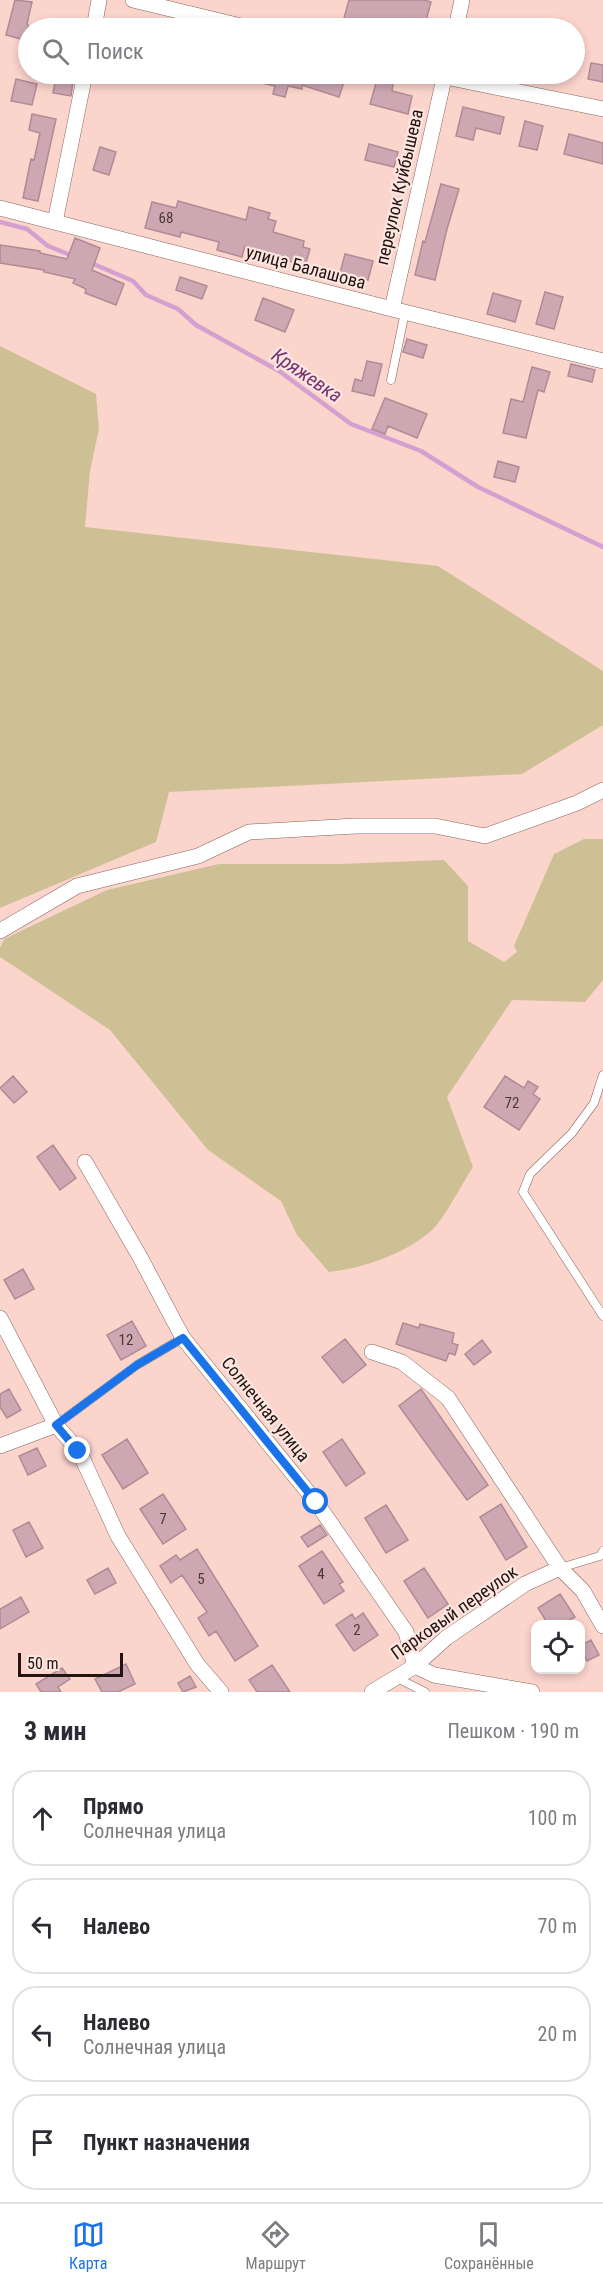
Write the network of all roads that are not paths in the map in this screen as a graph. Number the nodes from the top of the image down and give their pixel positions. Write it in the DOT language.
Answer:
graph roads {
  1 [pos="99,0"];
  2 [pos="133,0"];
  3 [pos="462,0"];
  4 [pos="96,18"];
  5 [pos="208,18"];
  6 [pos="458,18"];
  7 [pos="83,84"];
  8 [pos="438,84"];
  9 [pos="483,84"];
  10 [pos="603,109"];
  11 [pos="0,208"];
  12 [pos="55,222"];
  13 [pos="398,311"];
  14 [pos="603,361"];
  15 [pos="391,380"];
  16 [pos="603,790"];
  17 [pos="0,931"];
  18 [pos="603,1075"];
  19 [pos="85,1162"];
  20 [pos="603,1316"];
  21 [pos="0,1318"];
  22 [pos="183,1338"];
  23 [pos="372,1352"];
  24 [pos="56,1425"];
  25 [pos="0,1446"];
  26 [pos="603,1551"];
  27 [pos="560,1568"];
  28 [pos="603,1626"];
  29 [pos="414,1666"];
  30 [pos="395,1677"];
  31 [pos="221,1692"];
  32 [pos="372,1692"];
  33 [pos="425,1692"];
  34 [pos="532,1692"];
  1 -- 4 [label="street"];
  2 -- 5 [label="street"];
  3 -- 6 [label="street"];
  7 -- 12 [label="street"];
  8 -- 13 [label="street, переулок Куйбышева"];
  9 -- 10 [label="street"];
  11 -- 12 [label="street, улица Балашова"];
  12 -- 13 [label="street, улица Балашова"];
  13 -- 14 [label="street, улица Балашова"];
  13 -- 15 [label="lane"];
  16 -- 17 [label="street"];
  18 -- 20 [label="lane"];
  19 -- 22 [label="street, Солнечная улица"];
  21 -- 24 [label="street"];
  22 -- 24 [label="lane"];
  22 -- 29 [label="street, Солнечная улица"];
  23 -- 27 [label="street"];
  24 -- 25 [label="street"];
  24 -- 31 [label="street"];
  26 -- 27 [label="lane"];
  27 -- 28 [label="street"];
  27 -- 29 [label="street, Парковый переулок"];
  29 -- 30 [label="street, Парковый переулок"];
  29 -- 34 [label="street"];
  30 -- 32 [label="street, Парковый переулок"];
  30 -- 33 [label="lane"];
}
